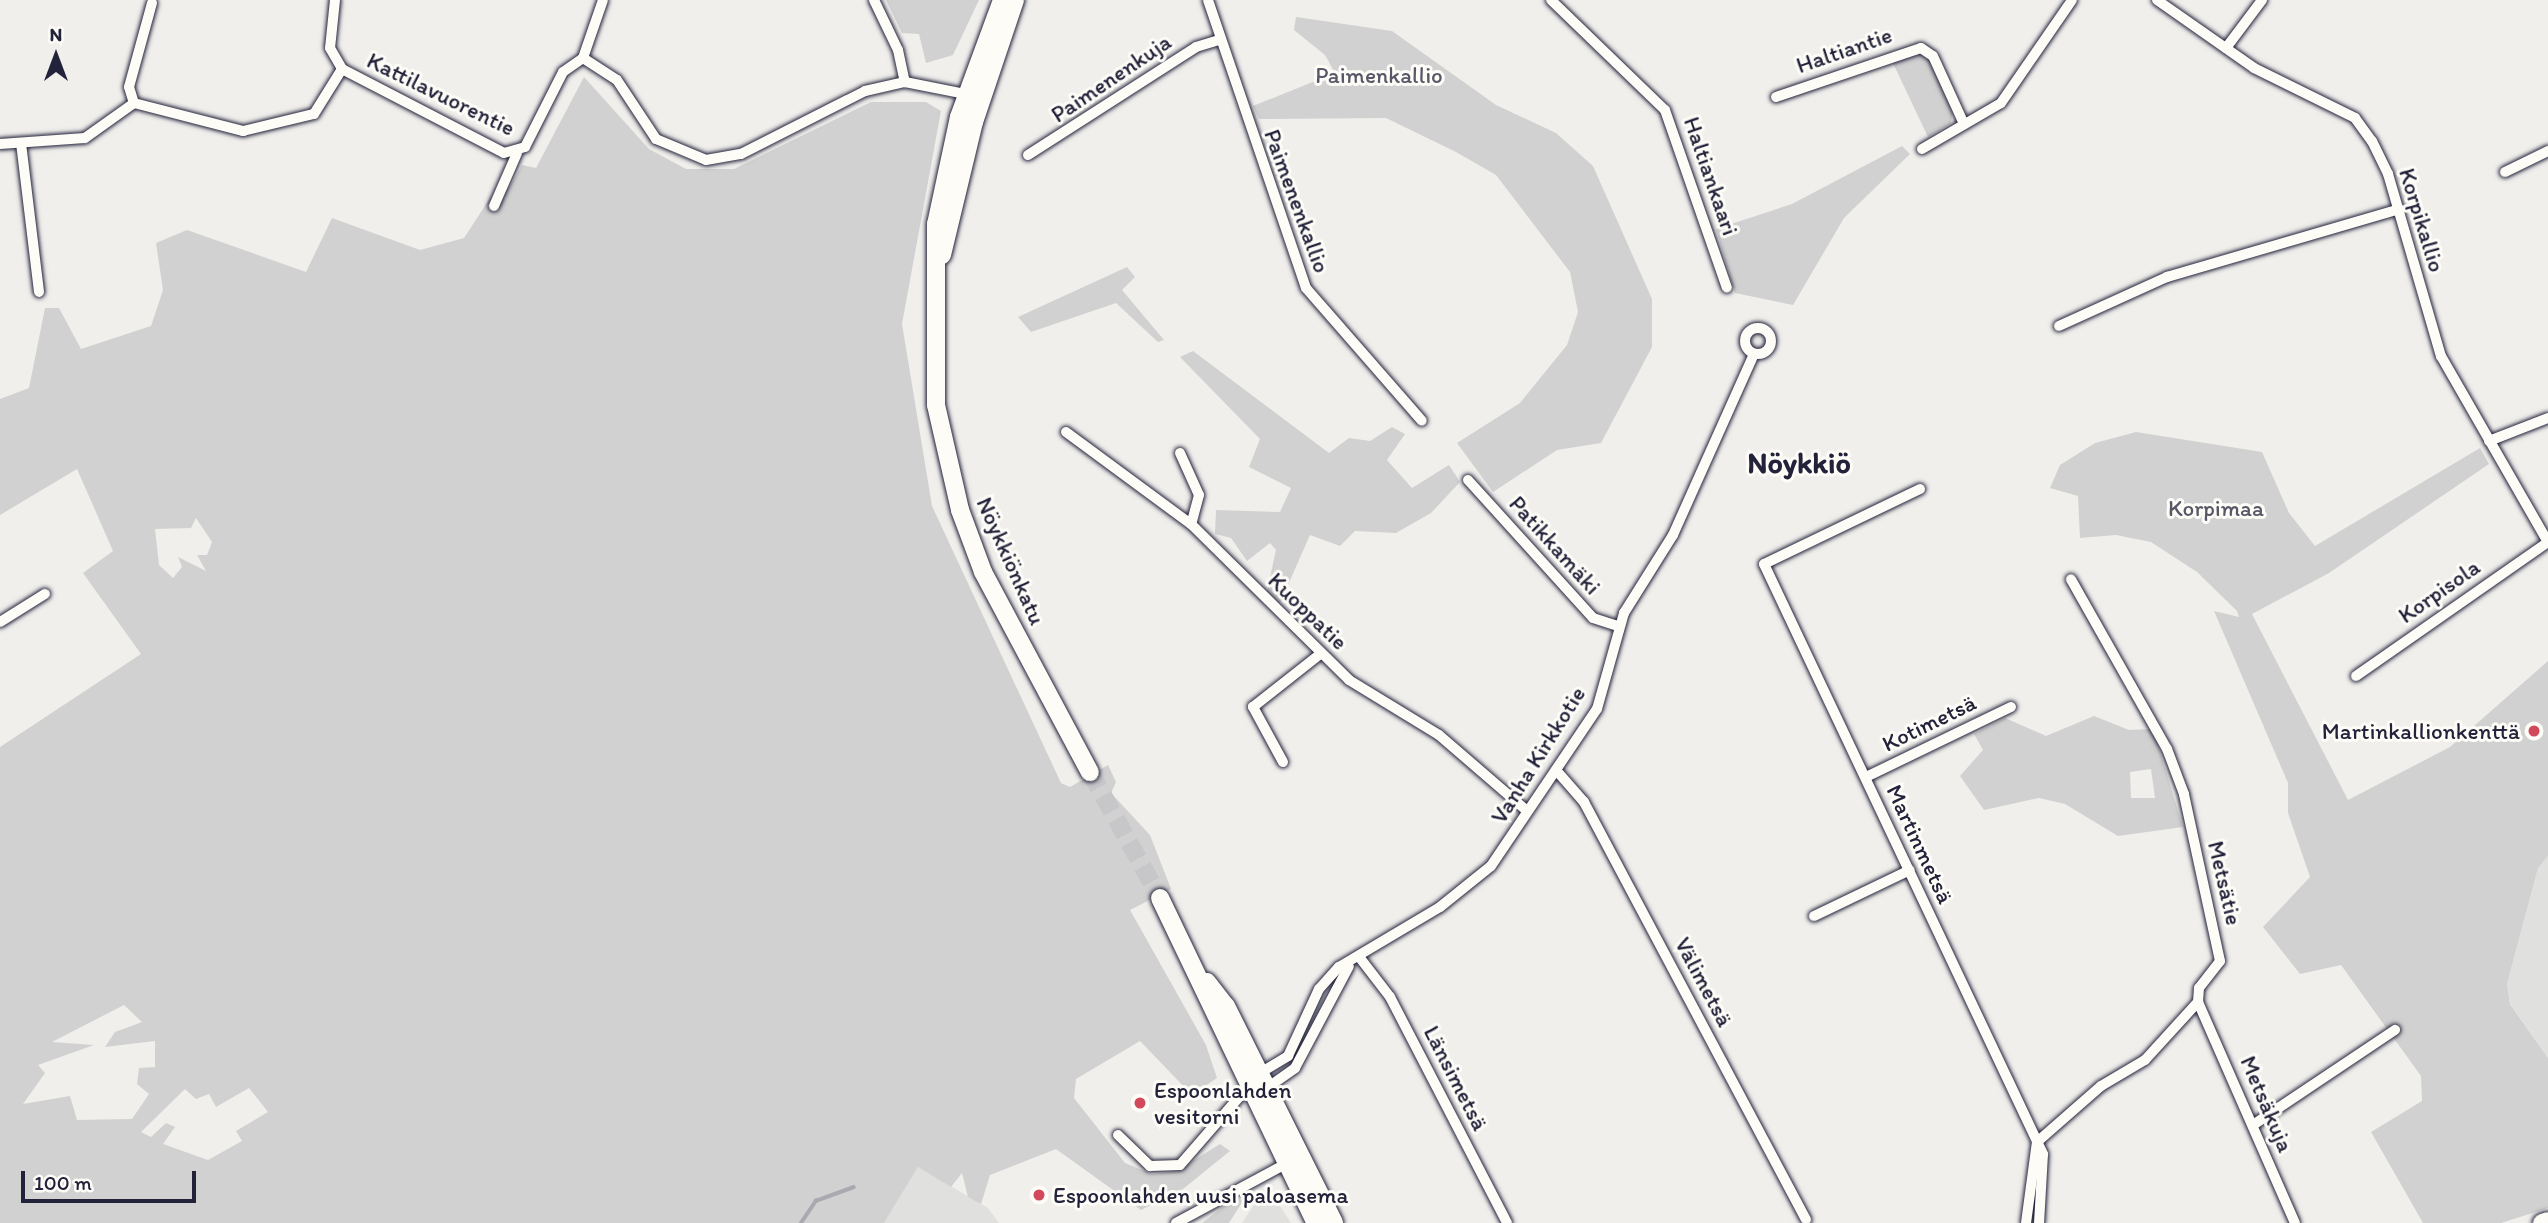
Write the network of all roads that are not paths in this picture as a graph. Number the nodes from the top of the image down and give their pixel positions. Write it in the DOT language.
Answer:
graph roads {
  1 [pos="335,0"];
  2 [pos="603,0"];
  3 [pos="874,0"];
  4 [pos="1002,0"];
  5 [pos="1015,0"];
  6 [pos="1208,0"];
  7 [pos="1551,0"];
  8 [pos="2072,0"];
  9 [pos="2157,0"];
  10 [pos="2262,0"];
  11 [pos="152,3"];
  12 [pos="1219,40"];
  13 [pos="2226,48"];
  14 [pos="583,58"];
  15 [pos="342,69"];
  16 [pos="905,82"];
  17 [pos="975,97"];
  18 [pos="1776,97"];
  19 [pos="134,103"];
  20 [pos="1964,124"];
  21 [pos="0,144"];
  22 [pos="21,144"];
  23 [pos="1922,149"];
  24 [pos="2548,152"];
  25 [pos="517,153"];
  26 [pos="1028,155"];
  27 [pos="2505,172"];
  28 [pos="494,206"];
  29 [pos="2399,209"];
  30 [pos="1727,288"];
  31 [pos="39,292"];
  32 [pos="2059,326"];
  33 [pos="1755,354"];
  34 [pos="2548,418"];
  35 [pos="1422,422"];
  36 [pos="1066,432"];
  37 [pos="2489,441"];
  38 [pos="1180,453"];
  39 [pos="1468,480"];
  40 [pos="1920,489"];
  41 [pos="1191,524"];
  42 [pos="2548,542"];
  43 [pos="2071,579"];
  44 [pos="45,594"];
  45 [pos="0,622"];
  46 [pos="1618,626"];
  47 [pos="1320,654"];
  48 [pos="2356,676"];
  49 [pos="2011,707"];
  50 [pos="1283,762"];
  51 [pos="1556,770"];
  52 [pos="1090,772"];
  53 [pos="1866,777"];
  54 [pos="1527,811"];
  55 [pos="1910,870"];
  56 [pos="1160,898"];
  57 [pos="1814,916"];
  58 [pos="1360,958"];
  59 [pos="1349,965"];
  60 [pos="2198,1003"];
  61 [pos="2395,1030"];
  62 [pos="1260,1084"];
  63 [pos="2253,1125"];
  64 [pos="1118,1135"];
  65 [pos="2038,1142"];
  66 [pos="1294,1160"];
  67 [pos="1806,1220"];
  68 [pos="2548,1221"];
  69 [pos="1176,1223"];
  70 [pos="1316,1223"];
  71 [pos="1334,1223"];
  72 [pos="1507,1223"];
  73 [pos="2026,1223"];
  74 [pos="2039,1223"];
  75 [pos="2295,1223"];
  76 [pos="2542,1223"];
  1 -- 15 [label="street, Kattilavuorentie"];
  2 -- 14 [label="street"];
  3 -- 16 [label="street"];
  4 -- 17 [label="main road, Nöykkiönkatu"];
  5 -- 17 [label="main road, Nöykkiönkatu"];
  6 -- 12 [label="street, Paimenenkallio"];
  7 -- 30 [label="street, Haltiankaari"];
  8 -- 20 [label="street"];
  9 -- 13 [label="street, Korpikallio"];
  10 -- 13 [label="street"];
  11 -- 19 [label="street"];
  12 -- 26 [label="street, Paimenenkuja"];
  12 -- 35 [label="street, Paimenenkallio"];
  13 -- 29 [label="street, Korpikallio"];
  14 -- 16 [label="street"];
  14 -- 25 [label="street, Kattilavuorentie"];
  15 -- 19 [label="street"];
  15 -- 25 [label="street, Kattilavuorentie"];
  16 -- 17 [label="street"];
  17 -- 52 [label="main road, Nöykkiönkatu"];
  18 -- 20 [label="street, Haltiantie"];
  19 -- 22 [label="street"];
  20 -- 23 [label="street"];
  21 -- 22 [label="street"];
  22 -- 31 [label="street"];
  24 -- 27 [label="street"];
  25 -- 28 [label="street"];
  29 -- 32 [label="street"];
  29 -- 37 [label="street, Korpikallio"];
  33 -- 46 [label="street, Vanha Kirkkotie"];
  34 -- 37 [label="street"];
  36 -- 41 [label="street, Kuoppatie"];
  37 -- 42 [label="street, Korpikallio"];
  38 -- 41 [label="street"];
  39 -- 46 [label="street, Patikkamäki"];
  40 -- 53 [label="street, Martinmetsä"];
  41 -- 47 [label="street, Kuoppatie"];
  42 -- 48 [label="street, Korpisola"];
  43 -- 60 [label="street, Metsätie"];
  44 -- 45 [label="street"];
  46 -- 51 [label="street, Vanha Kirkkotie"];
  47 -- 50 [label="street"];
  47 -- 54 [label="street, Kuoppatie"];
  49 -- 53 [label="street, Kotimetsä"];
  51 -- 54 [label="street, Vanha Kirkkotie"];
  51 -- 67 [label="street, Välimetsä"];
  53 -- 55 [label="street, Martinmetsä"];
  54 -- 58 [label="street, Vanha Kirkkotie"];
  55 -- 57 [label="street"];
  55 -- 65 [label="street, Martinmetsä"];
  56 -- 62 [label="main road"];
  58 -- 59 [label="street, Vanha Kirkkotie"];
  58 -- 72 [label="street, Länsimetsä"];
  59 -- 62 [label="street, Vanha Kirkkotie"];
  59 -- 62 [label="street"];
  60 -- 63 [label="street, Metsäkuja"];
  60 -- 65 [label="street, Metsätie"];
  61 -- 63 [label="street"];
  62 -- 64 [label="street"];
  62 -- 66 [label="main road"];
  63 -- 75 [label="street, Metsäkuja"];
  65 -- 73 [label="street"];
  65 -- 74 [label="street, Martinmetsä"];
  66 -- 69 [label="street"];
  66 -- 70 [label="main road"];
  66 -- 71 [label="main road"];
  68 -- 76 [label="main road"];
}
